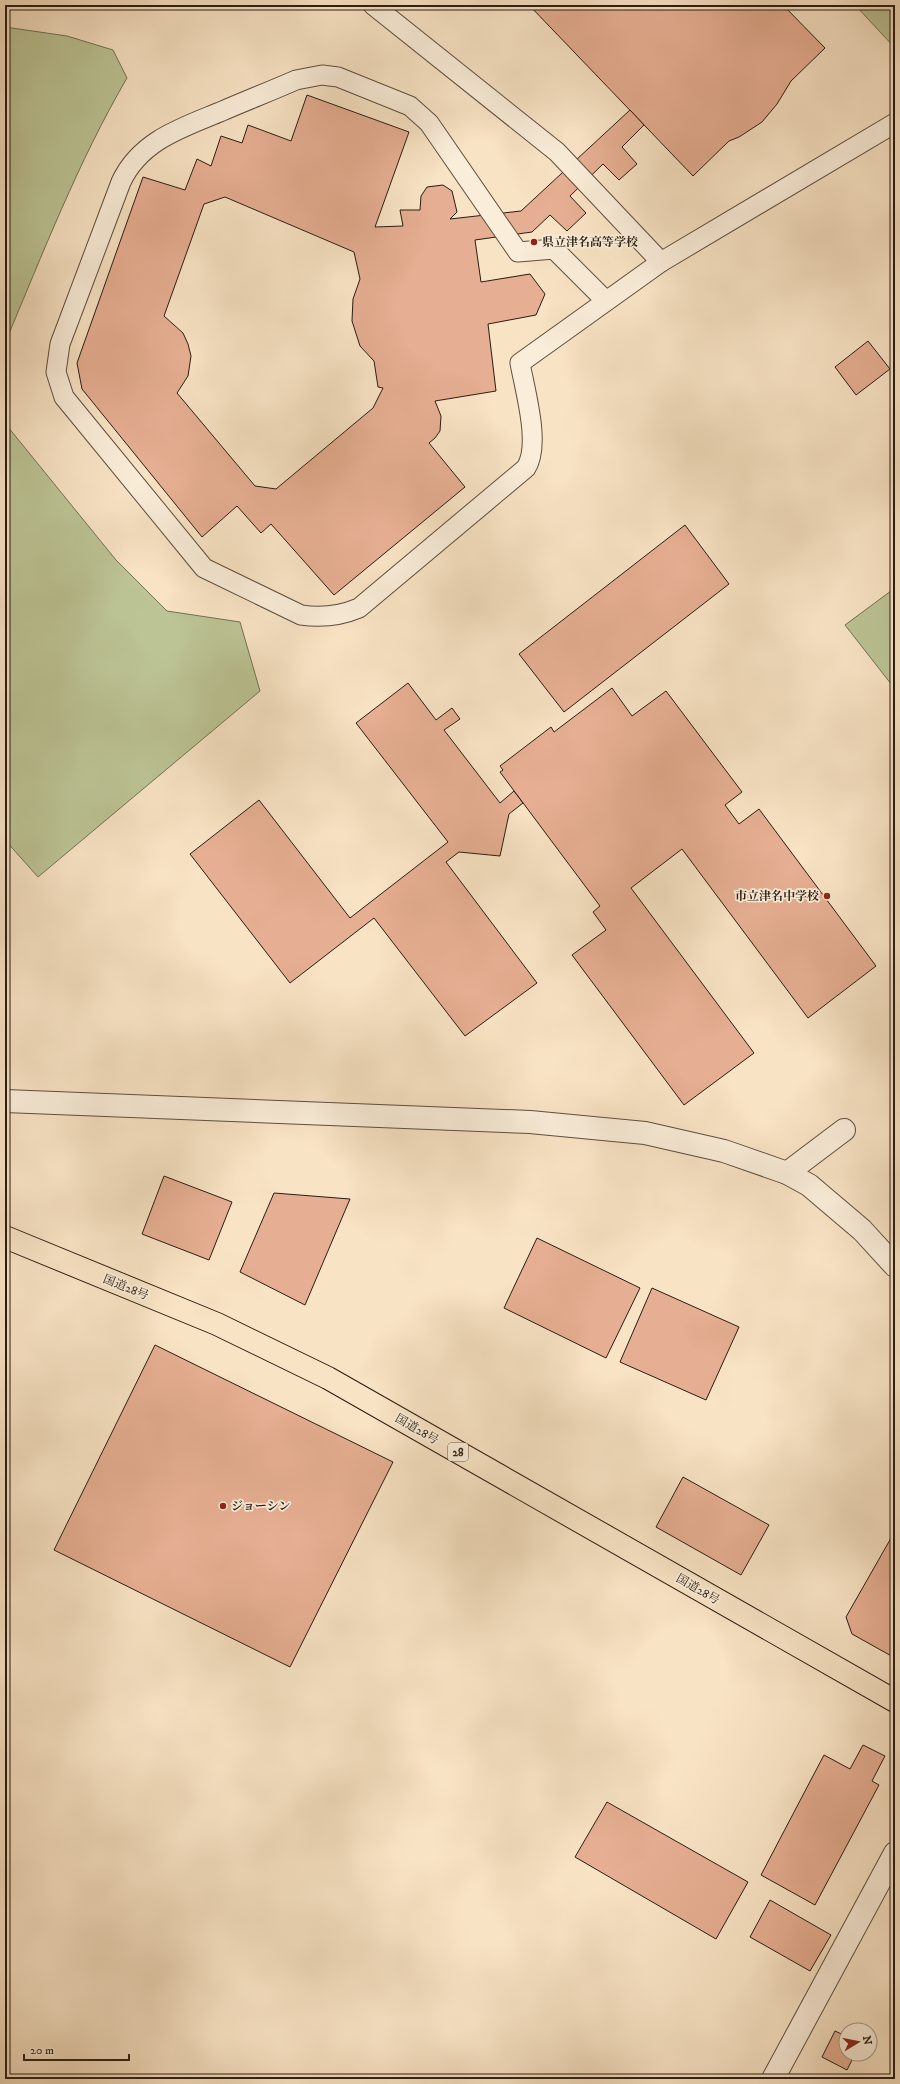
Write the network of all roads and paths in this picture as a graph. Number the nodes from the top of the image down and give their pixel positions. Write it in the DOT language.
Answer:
graph roads {
  1 [pos="373,5"];
  2 [pos="895,123"];
  3 [pos="661,262"];
  4 [pos="606,301"];
  5 [pos="5,1101"];
  6 [pos="844,1130"];
  7 [pos="787,1173"];
  8 [pos="5,1237"];
  9 [pos="895,1266"];
  10 [pos="895,1701"];
  11 [pos="895,1853"];
  12 [pos="773,2079"];
  1 -- 3 [label="lane"];
  2 -- 3 [label="lane"];
  3 -- 4 [label="lane"];
  4 -- 4 [label="lane"];
  5 -- 7 [label="street"];
  6 -- 7 [label="street"];
  7 -- 9 [label="street"];
  8 -- 10 [label="highway, 国道28号 / 28"];
  11 -- 12 [label="street"];
}
